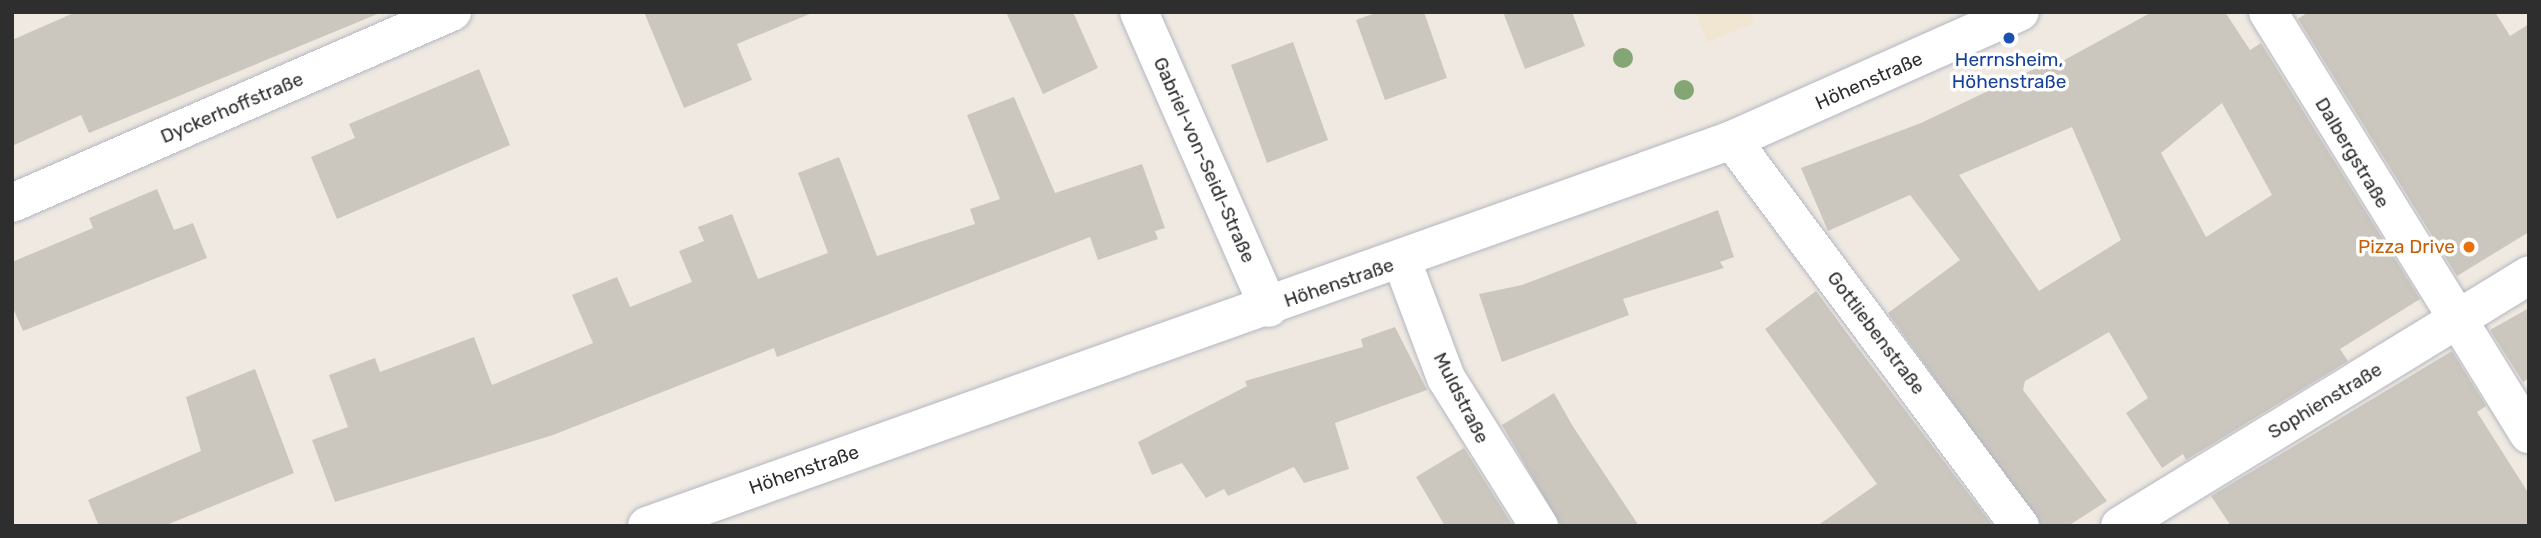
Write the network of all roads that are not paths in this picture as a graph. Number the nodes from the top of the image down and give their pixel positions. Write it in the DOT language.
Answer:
graph roads {
  1 [pos="453,12"];
  2 [pos="1139,12"];
  3 [pos="2020,12"];
  4 [pos="2268,12"];
  5 [pos="1732,140"];
  6 [pos="12,203"];
  7 [pos="1402,261"];
  8 [pos="2529,275"];
  9 [pos="1269,308"];
  10 [pos="2454,322"];
  11 [pos="2529,434"];
  12 [pos="647,526"];
  13 [pos="1539,526"];
  14 [pos="2020,526"];
  15 [pos="2120,526"];
  1 -- 6 [label="street, Dyckerhoffstraße"];
  2 -- 9 [label="street, Gabriel-von-Seidl-Straße"];
  3 -- 5 [label="street, Höhenstraße"];
  4 -- 10 [label="street, Dalbergstraße"];
  5 -- 7 [label="street, Höhenstraße"];
  5 -- 14 [label="street, Gottliebenstraße"];
  7 -- 9 [label="street, Höhenstraße"];
  7 -- 13 [label="street, Muldstraße"];
  8 -- 10 [label="street, Sophienstraße"];
  9 -- 12 [label="street, Höhenstraße"];
  10 -- 11 [label="street, Dalbergstraße"];
  10 -- 15 [label="street, Sophienstraße"];
}
